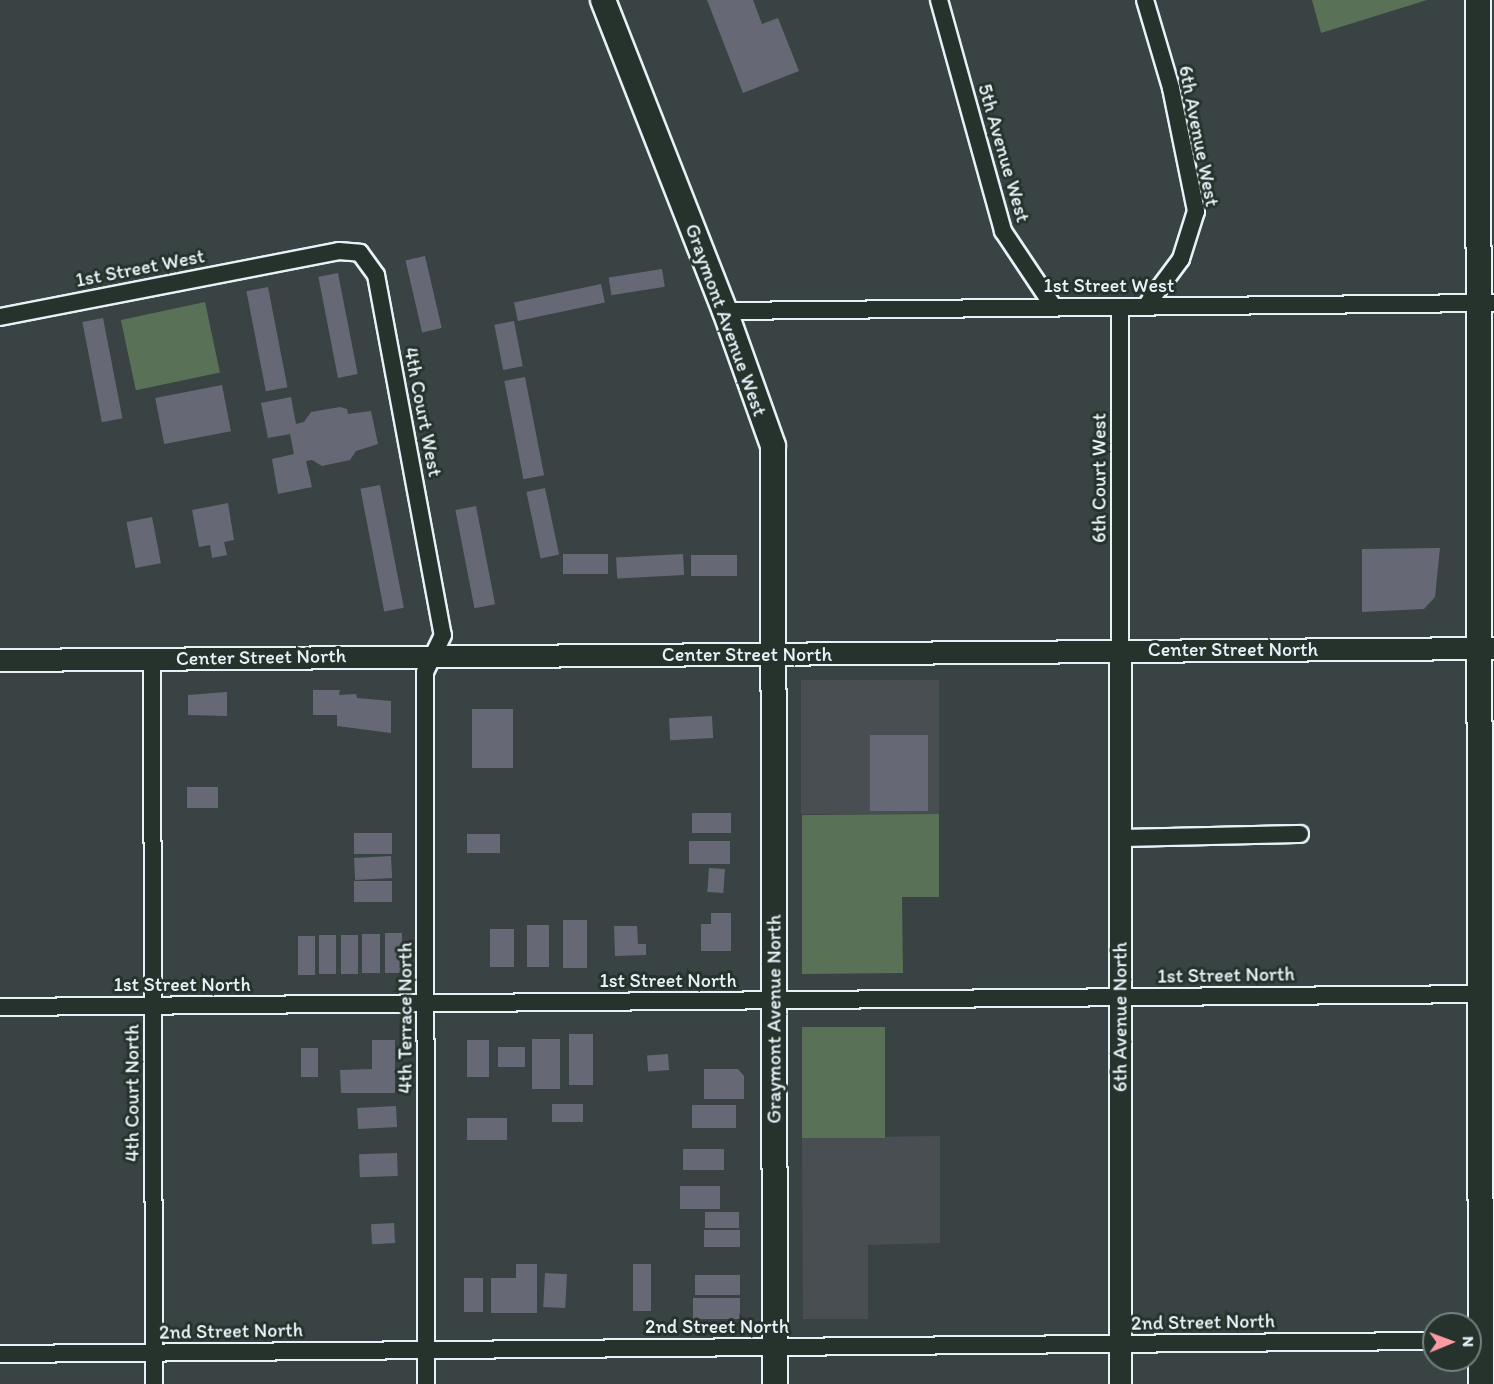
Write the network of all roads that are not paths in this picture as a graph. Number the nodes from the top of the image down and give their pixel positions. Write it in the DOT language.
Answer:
graph roads {
  1 [pos="603,0"];
  2 [pos="939,0"];
  3 [pos="1145,0"];
  4 [pos="1478,0"];
  5 [pos="289,260"];
  6 [pos="1486,303"];
  7 [pos="1053,306"];
  8 [pos="1146,306"];
  9 [pos="1120,307"];
  10 [pos="724,311"];
  11 [pos="0,317"];
  12 [pos="1487,648"];
  13 [pos="1120,650"];
  14 [pos="774,654"];
  15 [pos="436,655"];
  16 [pos="152,658"];
  17 [pos="0,660"];
  18 [pos="1300,834"];
  19 [pos="1120,838"];
  20 [pos="1480,994"];
  21 [pos="1120,997"];
  22 [pos="774,1000"];
  23 [pos="426,1003"];
  24 [pos="152,1006"];
  25 [pos="0,1007"];
  26 [pos="1487,1018"];
  27 [pos="1482,1331"];
  28 [pos="1422,1341"];
  29 [pos="1120,1344"];
  30 [pos="775,1347"];
  31 [pos="426,1350"];
  32 [pos="154,1352"];
  33 [pos="0,1354"];
  34 [pos="154,1384"];
  35 [pos="426,1384"];
  36 [pos="775,1384"];
  37 [pos="1120,1384"];
  1 -- 10 [label="main road, Graymont Avenue West"];
  2 -- 7 [label="street, 5th Avenue West"];
  3 -- 8 [label="street, 6th Avenue West"];
  4 -- 6 [label="main road"];
  5 -- 11 [label="street, 1st Street West"];
  5 -- 15 [label="street, 4th Court West"];
  6 -- 8 [label="street, 1st Street West"];
  6 -- 12 [label="main road"];
  7 -- 9 [label="street, 1st Street West"];
  7 -- 10 [label="street, 1st Street West"];
  8 -- 9 [label="street, 1st Street West"];
  9 -- 13 [label="street, 6th Court West"];
  10 -- 14 [label="main road, Graymont Avenue West"];
  12 -- 13 [label="street, Center Street North"];
  12 -- 20 [label="main road"];
  13 -- 14 [label="street, Center Street North"];
  13 -- 19 [label="street, 6th Avenue North"];
  14 -- 15 [label="street, Center Street North"];
  14 -- 22 [label="main road, Graymont Avenue North"];
  15 -- 16 [label="street, Center Street North"];
  15 -- 23 [label="street, 4th Terrace North"];
  16 -- 17 [label="street, Center Street North"];
  16 -- 24 [label="street, 4th Court North"];
  18 -- 19 [label="street"];
  19 -- 21 [label="street, 6th Avenue North"];
  20 -- 21 [label="street, 1st Street North"];
  20 -- 26 [label="main road"];
  21 -- 22 [label="street, 1st Street North"];
  21 -- 29 [label="street, 6th Avenue North"];
  22 -- 23 [label="street, 1st Street North"];
  22 -- 30 [label="main road, Graymont Avenue North"];
  23 -- 24 [label="street, 1st Street North"];
  23 -- 31 [label="street, 4th Terrace North"];
  24 -- 25 [label="street, 1st Street North"];
  24 -- 32 [label="street, 4th Court North"];
  26 -- 27 [label="main road"];
  28 -- 29 [label="street, 2nd Street North"];
  29 -- 30 [label="street, 2nd Street North"];
  29 -- 37 [label="street, 6th Avenue North"];
  30 -- 31 [label="street, 2nd Street North"];
  30 -- 36 [label="main road, Graymont Avenue North"];
  31 -- 32 [label="street, 2nd Street North"];
  31 -- 35 [label="street, 4th Terrace North"];
  32 -- 33 [label="street, 2nd Street North"];
  32 -- 34 [label="street, 4th Court North"];
}
